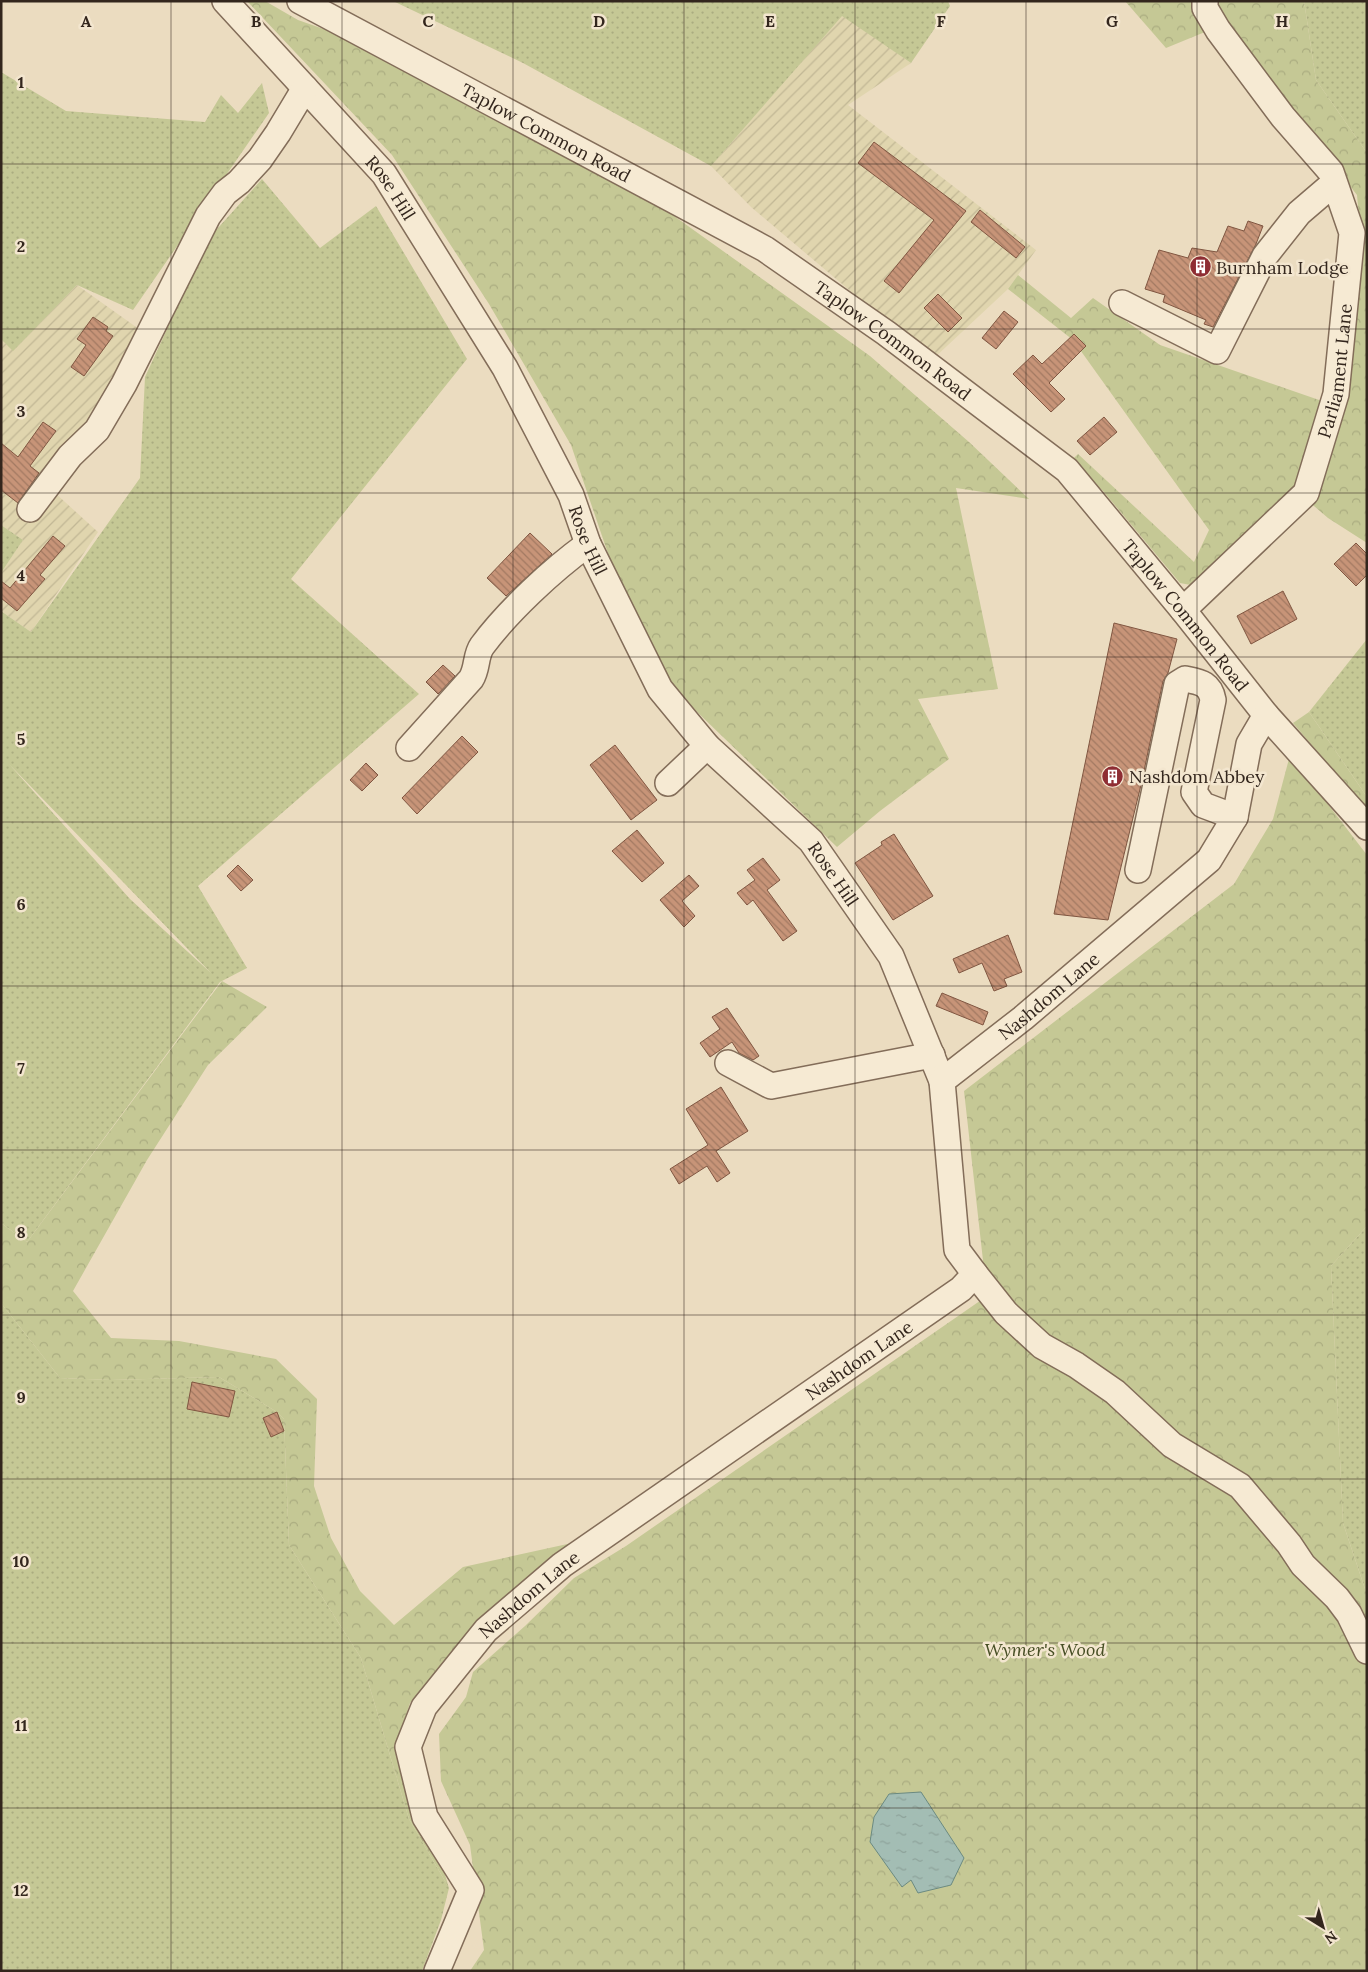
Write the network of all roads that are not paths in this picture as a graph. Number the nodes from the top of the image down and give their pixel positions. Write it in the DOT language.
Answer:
graph roads {
  1 [pos="225,1"];
  2 [pos="1205,1"];
  3 [pos="302,2"];
  4 [pos="305,88"];
  5 [pos="1334,183"];
  6 [pos="1122,303"];
  7 [pos="30,509"];
  8 [pos="588,544"];
  9 [pos="1183,610"];
  10 [pos="1266,715"];
  11 [pos="707,746"];
  12 [pos="409,748"];
  13 [pos="668,782"];
  14 [pos="1235,817"];
  15 [pos="1367,827"];
  16 [pos="1138,870"];
  17 [pos="932,1055"];
  18 [pos="728,1063"];
  19 [pos="942,1081"];
  20 [pos="975,1274"];
  21 [pos="1367,1650"];
  22 [pos="437,1971"];
  1 -- 4 [label="street, Rose Hill"];
  2 -- 5 [label="street, Parliament Lane"];
  3 -- 9 [label="street, Taplow Common Road"];
  4 -- 7 [label="street"];
  4 -- 8 [label="street, Rose Hill"];
  5 -- 6 [label="street"];
  5 -- 9 [label="street, Parliament Lane"];
  8 -- 11 [label="street, Rose Hill"];
  8 -- 12 [label="street"];
  9 -- 10 [label="street, Taplow Common Road"];
  10 -- 14 [label="street, Nashdom Lane"];
  10 -- 15 [label="street, Taplow Common Road"];
  11 -- 13 [label="street"];
  11 -- 17 [label="street, Rose Hill"];
  14 -- 16 [label="street"];
  14 -- 19 [label="street, Nashdom Lane"];
  17 -- 18 [label="street"];
  17 -- 19 [label="street, Rose Hill"];
  19 -- 20 [label="street"];
  20 -- 21 [label="street"];
  20 -- 22 [label="street, Nashdom Lane"];
}
